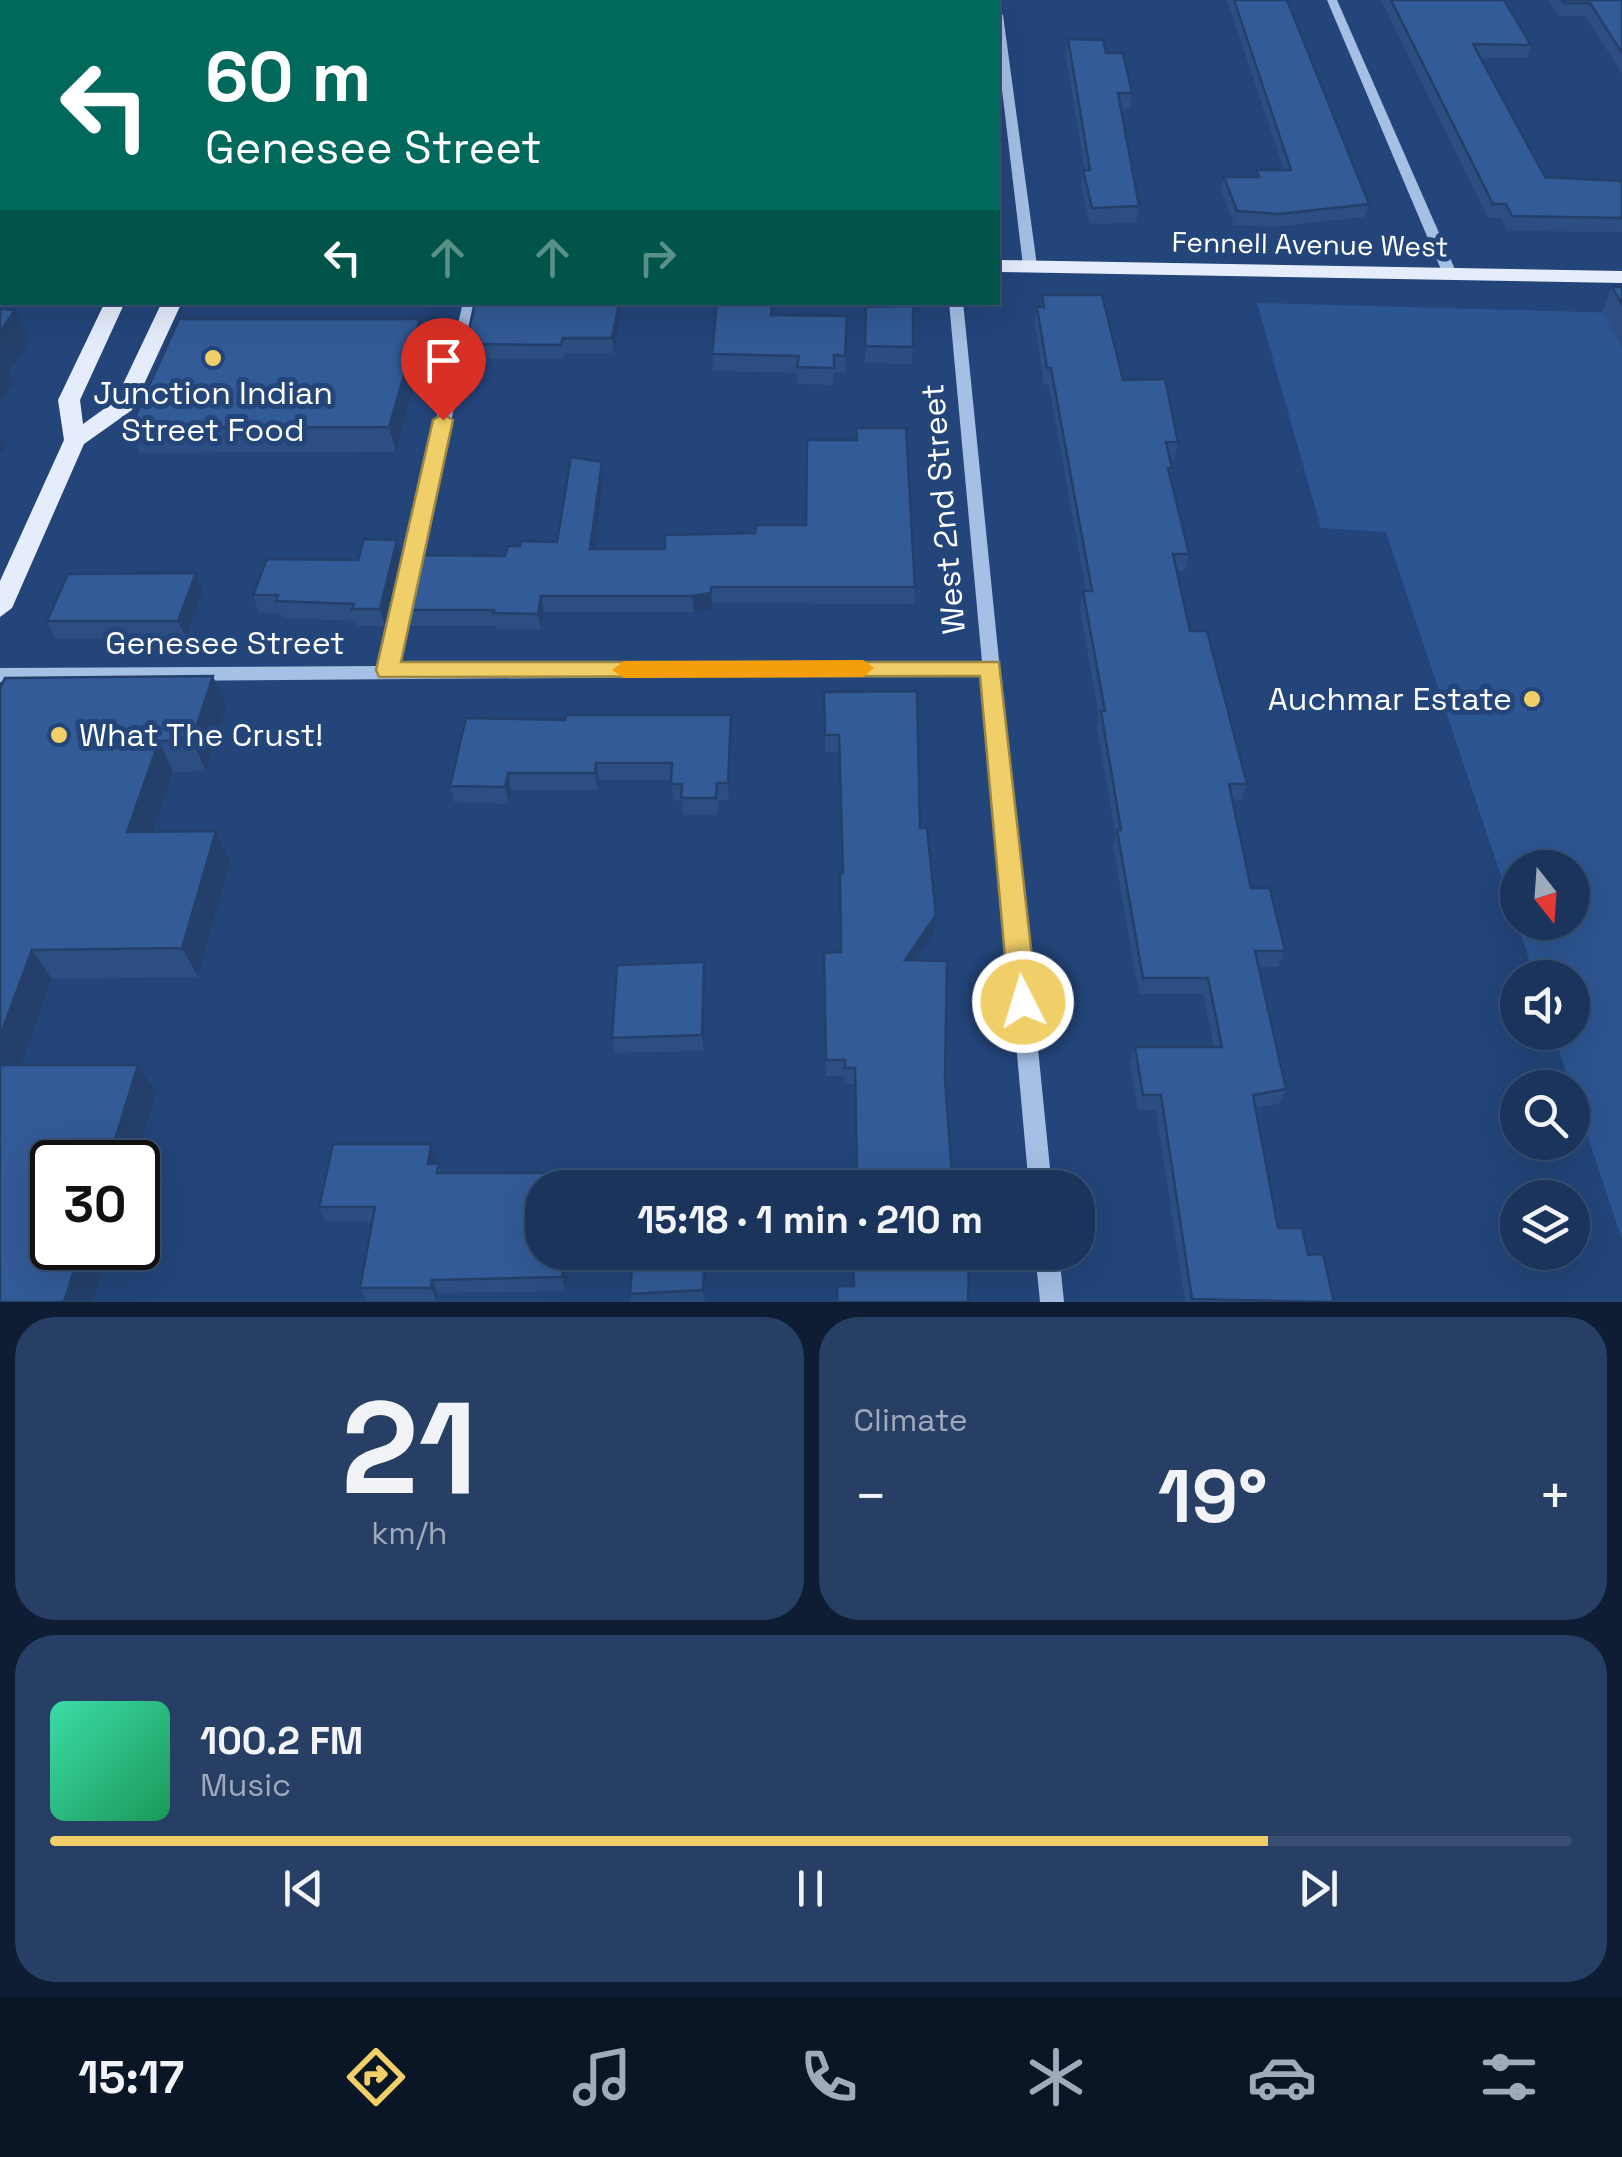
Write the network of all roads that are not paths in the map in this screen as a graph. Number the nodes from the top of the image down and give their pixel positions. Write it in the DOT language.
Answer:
graph roads {
  1 [pos="1332,0"];
  2 [pos="1000,30"];
  3 [pos="1000,266"];
  4 [pos="1030,266"];
  5 [pos="1450,274"];
  6 [pos="1622,278"];
  7 [pos="115,305"];
  8 [pos="171,305"];
  9 [pos="469,305"];
  10 [pos="956,305"];
  11 [pos="75,440"];
  12 [pos="0,608"];
  13 [pos="990,668"];
  14 [pos="388,670"];
  15 [pos="0,674"];
  16 [pos="1039,1170"];
  17 [pos="1049,1270"];
  18 [pos="1052,1302"];
  1 -- 5 [label="street"];
  2 -- 4 [label="street"];
  3 -- 4 [label="main road, Fennell Avenue West"];
  4 -- 5 [label="main road, Fennell Avenue West"];
  5 -- 6 [label="main road, Fennell Avenue West"];
  7 -- 11 [label="main road"];
  8 -- 11 [label="main road"];
  9 -- 14 [label="street"];
  10 -- 13 [label="street, West 2nd Street"];
  11 -- 12 [label="main road"];
  13 -- 14 [label="street, Genesee Street"];
  13 -- 16 [label="street, West 2nd Street"];
  14 -- 15 [label="street, Genesee Street"];
  17 -- 18 [label="street"];
}
